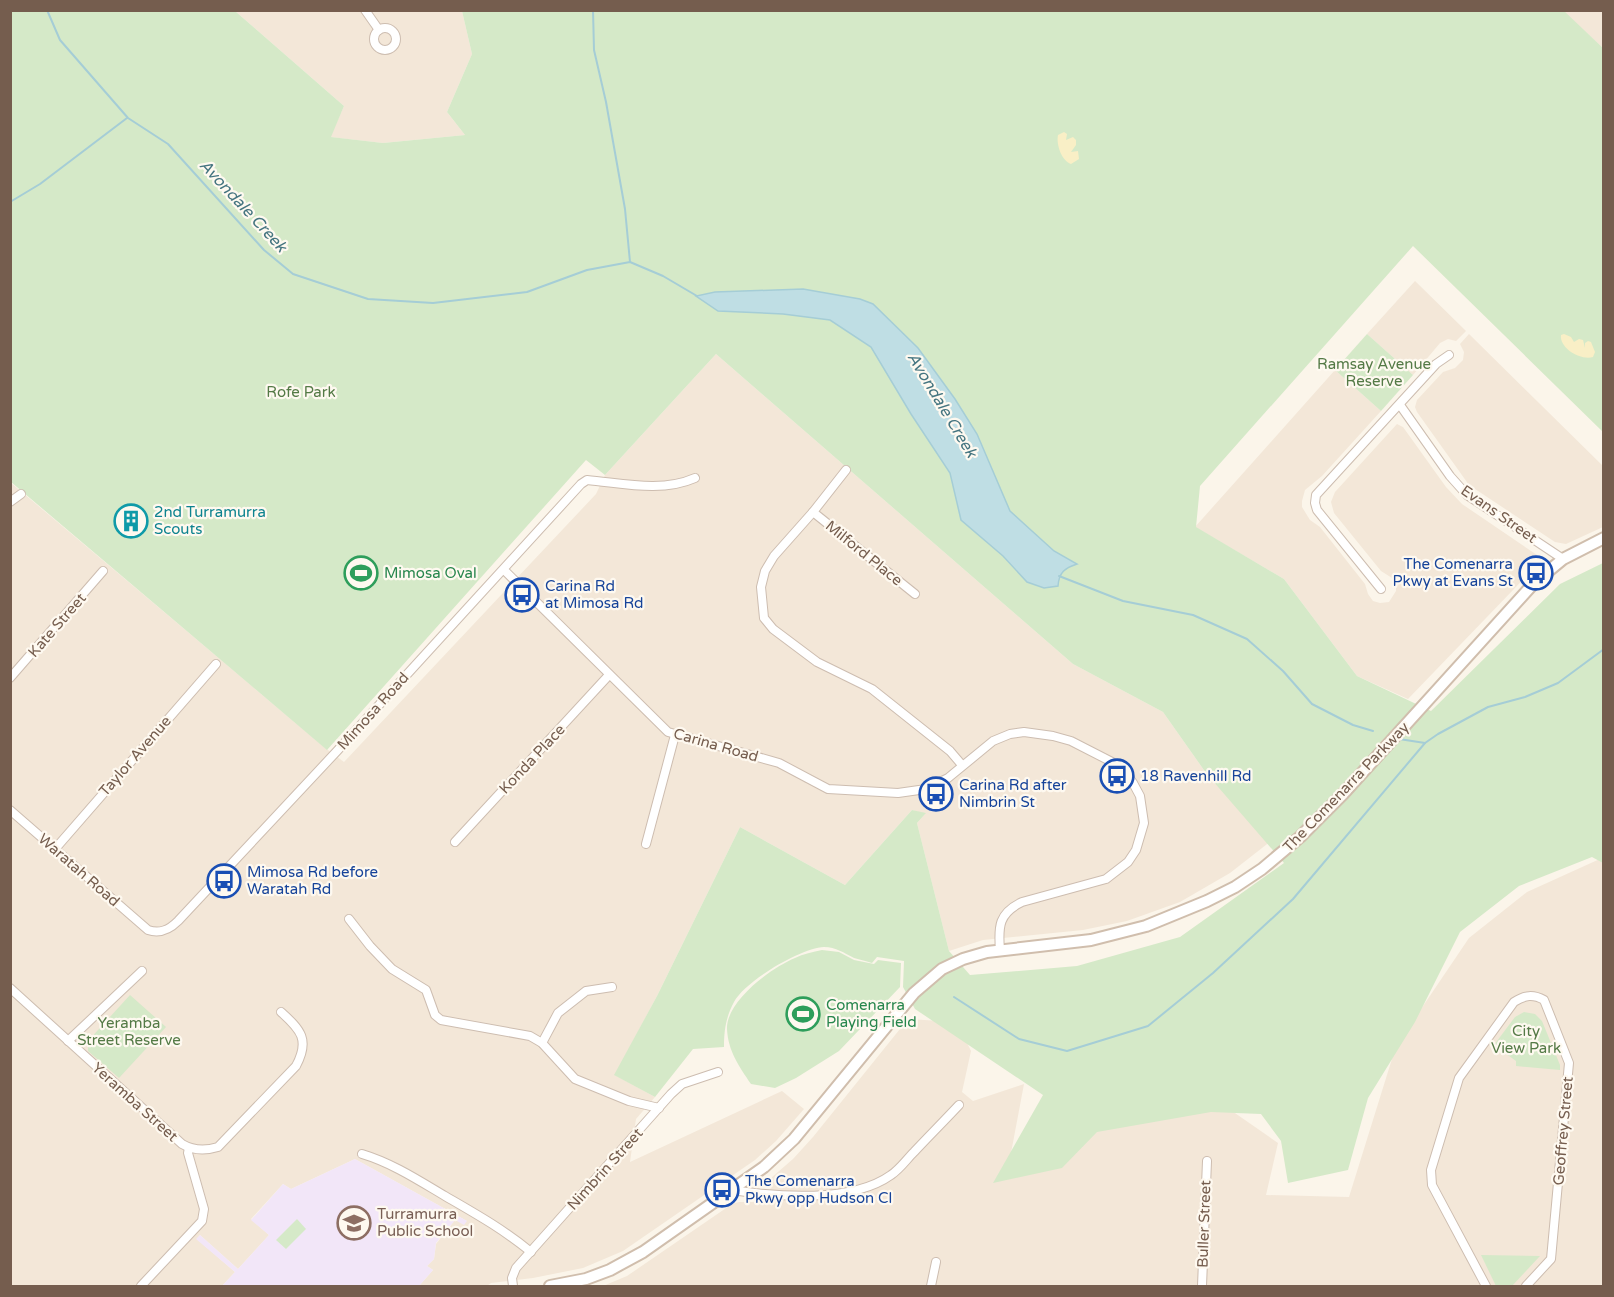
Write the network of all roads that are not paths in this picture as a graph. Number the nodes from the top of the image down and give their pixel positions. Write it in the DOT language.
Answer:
graph roads {
  1 [pos="365,10"];
  2 [pos="379,30"];
  3 [pos="1449,355"];
  4 [pos="1400,405"];
  5 [pos="846,470"];
  6 [pos="695,478"];
  7 [pos="21,494"];
  8 [pos="10,502"];
  9 [pos="813,512"];
  10 [pos="1604,538"];
  11 [pos="1563,559"];
  12 [pos="504,570"];
  13 [pos="104,571"];
  14 [pos="1381,589"];
  15 [pos="915,594"];
  16 [pos="216,664"];
  17 [pos="609,675"];
  18 [pos="10,678"];
  19 [pos="675,735"];
  20 [pos="962,765"];
  21 [pos="10,810"];
  22 [pos="455,842"];
  23 [pos="646,844"];
  24 [pos="55,849"];
  25 [pos="349,919"];
  26 [pos="148,930"];
  27 [pos="1000,950"];
  28 [pos="142,971"];
  29 [pos="612,987"];
  30 [pos="10,988"];
  31 [pos="281,1012"];
  32 [pos="68,1041"];
  33 [pos="542,1043"];
  34 [pos="718,1072"];
  35 [pos="959,1105"];
  36 [pos="659,1108"];
  37 [pos="189,1148"];
  38 [pos="362,1154"];
  39 [pos="1206,1161"];
  40 [pos="732,1190"];
  41 [pos="531,1252"];
  42 [pos="936,1262"];
  43 [pos="141,1287"];
  44 [pos="513,1287"];
  45 [pos="550,1287"];
  46 [pos="931,1287"];
  47 [pos="1202,1287"];
  48 [pos="1485,1287"];
  49 [pos="1526,1287"];
  1 -- 2 [label="street"];
  3 -- 4 [label="street"];
  4 -- 11 [label="street, Evans Street"];
  4 -- 14 [label="street"];
  5 -- 9 [label="street"];
  6 -- 12 [label="street, Mimosa Road"];
  7 -- 8 [label="street"];
  9 -- 15 [label="street, Milford Place"];
  9 -- 20 [label="street"];
  10 -- 11 [label="main road, The Comenarra Parkway"];
  11 -- 27 [label="main road, The Comenarra Parkway"];
  12 -- 17 [label="street, Carina Road"];
  12 -- 26 [label="street, Mimosa Road"];
  13 -- 18 [label="street, Kate Street"];
  16 -- 24 [label="street, Taylor Avenue"];
  17 -- 19 [label="street, Carina Road"];
  17 -- 22 [label="street, Konda Place"];
  19 -- 20 [label="street, Carina Road"];
  19 -- 23 [label="street"];
  20 -- 27 [label="street"];
  21 -- 24 [label="street, Waratah Road"];
  24 -- 26 [label="street, Waratah Road"];
  25 -- 33 [label="street"];
  27 -- 40 [label="main road, The Comenarra Parkway"];
  28 -- 32 [label="street"];
  29 -- 33 [label="street"];
  30 -- 32 [label="street, Yeramba Street"];
  31 -- 37 [label="street, Yeramba Street"];
  32 -- 37 [label="street, Yeramba Street"];
  33 -- 36 [label="street"];
  34 -- 36 [label="street, Nimbrin Street"];
  35 -- 40 [label="street"];
  36 -- 41 [label="street, Nimbrin Street"];
  37 -- 43 [label="street"];
  38 -- 41 [label="street"];
  39 -- 47 [label="street, Buller Street"];
  40 -- 45 [label="main road, The Comenarra Parkway"];
  41 -- 44 [label="street, Nimbrin Street"];
  42 -- 46 [label="street"];
  48 -- 49 [label="street, Geoffrey Street"];
}
